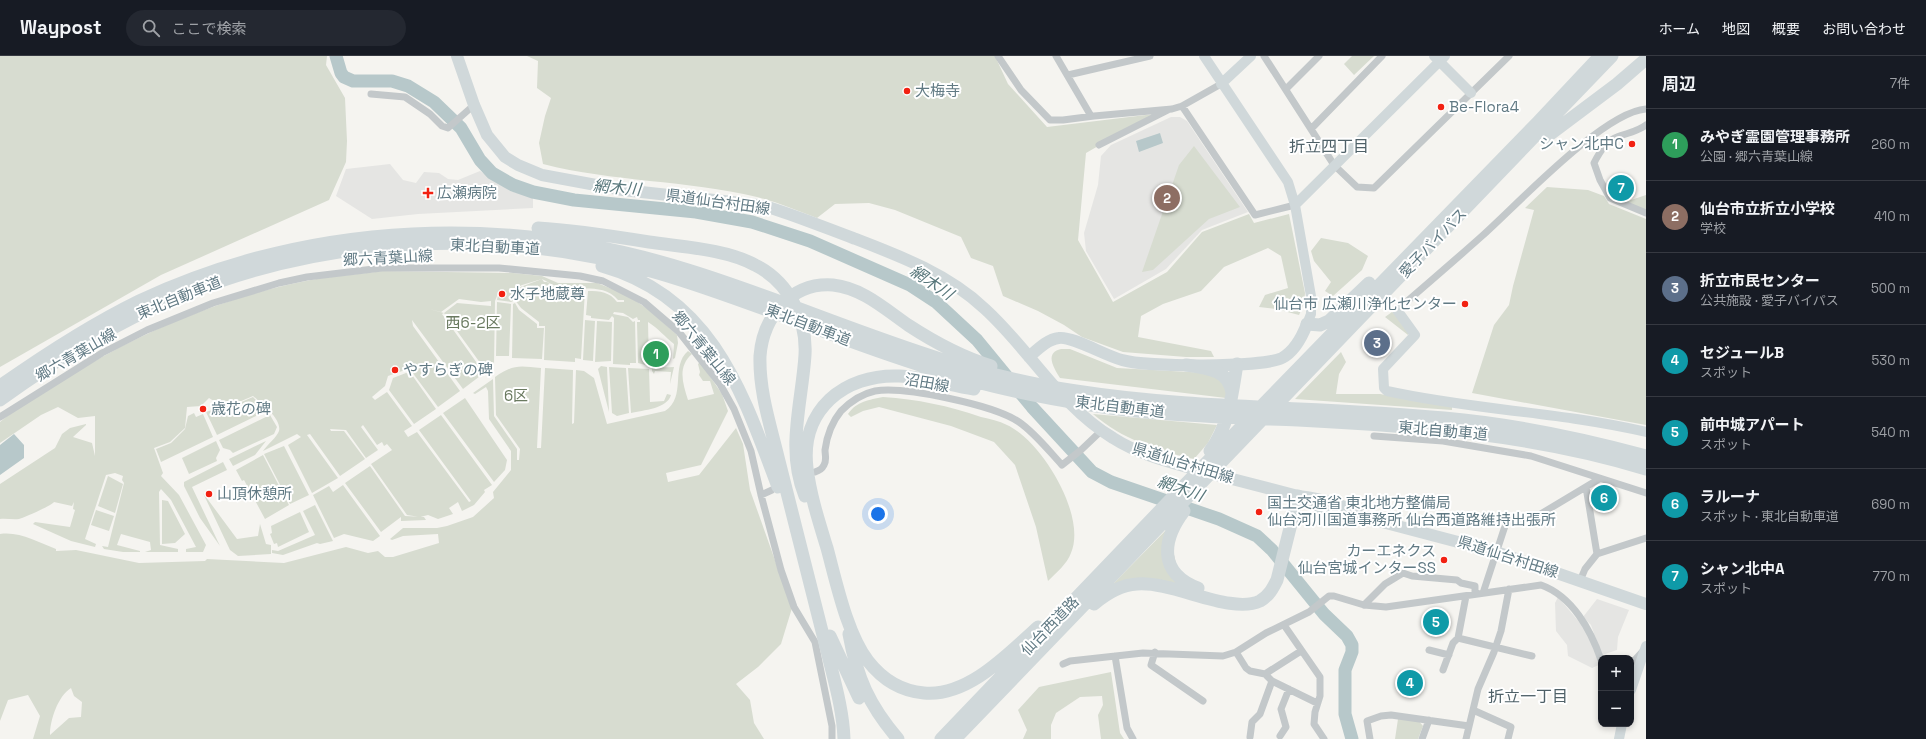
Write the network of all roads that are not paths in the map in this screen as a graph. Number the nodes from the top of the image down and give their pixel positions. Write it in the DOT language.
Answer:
graph roads {
  1 [pos="458,56"];
  2 [pos="998,56"];
  3 [pos="1056,56"];
  4 [pos="1150,56"];
  5 [pos="1204,56"];
  6 [pos="1251,56"];
  7 [pos="1264,56"];
  8 [pos="1319,56"];
  9 [pos="1382,56"];
  10 [pos="1509,56"];
  11 [pos="1600,56"];
  12 [pos="1612,56"];
  13 [pos="1440,58"];
  14 [pos="1646,59"];
  15 [pos="1068,75"];
  16 [pos="1221,84"];
  17 [pos="1286,89"];
  18 [pos="1471,93"];
  19 [pos="372,94"];
  20 [pos="474,105"];
  21 [pos="1182,106"];
  22 [pos="1172,109"];
  23 [pos="1646,109"];
  24 [pos="1091,116"];
  25 [pos="1646,126"];
  26 [pos="1311,129"];
  27 [pos="1099,145"];
  28 [pos="1502,159"];
  29 [pos="1334,165"];
  30 [pos="1295,205"];
  31 [pos="1646,213"];
  32 [pos="432,232"];
  33 [pos="397,245"];
  34 [pos="1418,259"];
  35 [pos="759,300"];
  36 [pos="1398,310"];
  37 [pos="819,323"];
  38 [pos="1307,324"];
  39 [pos="1029,357"];
  40 [pos="1186,364"];
  41 [pos="1237,364"];
  42 [pos="0,386"];
  43 [pos="1071,388"];
  44 [pos="1005,391"];
  45 [pos="1232,395"];
  46 [pos="0,400"];
  47 [pos="0,417"];
  48 [pos="1101,431"];
  49 [pos="1646,432"];
  50 [pos="1374,436"];
  51 [pos="1646,456"];
  52 [pos="1646,469"];
  53 [pos="815,472"];
  54 [pos="1599,479"];
  55 [pos="1586,487"];
  56 [pos="772,490"];
  57 [pos="1646,494"];
  58 [pos="761,495"];
  59 [pos="1298,496"];
  60 [pos="1171,499"];
  61 [pos="1169,516"];
  62 [pos="822,531"];
  63 [pos="797,538"];
  64 [pos="1646,538"];
  65 [pos="1496,552"];
  66 [pos="1597,554"];
  67 [pos="1276,572"];
  68 [pos="1580,580"];
  69 [pos="1509,590"];
  70 [pos="1475,594"];
  71 [pos="1483,594"];
  72 [pos="1466,596"];
  73 [pos="842,601"];
  74 [pos="1646,604"];
  75 [pos="1364,605"];
  76 [pos="817,607"];
  77 [pos="1284,625"];
  78 [pos="1458,638"];
  79 [pos="1496,647"];
  80 [pos="1645,647"];
  81 [pos="1429,650"];
  82 [pos="1301,651"];
  83 [pos="1155,652"];
  84 [pos="1236,652"];
  85 [pos="1449,655"];
  86 [pos="1599,655"];
  87 [pos="1115,656"];
  88 [pos="1532,656"];
  89 [pos="1634,660"];
  90 [pos="1063,664"];
  91 [pos="1443,670"];
  92 [pos="1265,674"];
  93 [pos="1272,680"];
  94 [pos="1634,681"];
  95 [pos="1010,682"];
  96 [pos="1289,689"];
  97 [pos="1203,701"];
  98 [pos="1317,703"];
  99 [pos="1473,710"];
  100 [pos="1429,720"];
  101 [pos="1469,726"];
  102 [pos="1621,727"];
  103 [pos="1280,736"];
  104 [pos="1250,737"];
  105 [pos="832,739"];
  106 [pos="844,739"];
  107 [pos="886,739"];
  108 [pos="898,739"];
  109 [pos="941,739"];
  110 [pos="955,739"];
  111 [pos="961,739"];
  112 [pos="1132,739"];
  113 [pos="1324,739"];
  114 [pos="1370,739"];
  115 [pos="1422,739"];
  116 [pos="1466,739"];
  117 [pos="1508,739"];
  118 [pos="1619,739"];
  1 -- 20 [label="main road, 県道仙台村田線"];
  2 -- 24 [label="street"];
  3 -- 15 [label="street"];
  4 -- 15 [label="street"];
  5 -- 16 [label="street"];
  6 -- 16 [label="street"];
  7 -- 17 [label="street"];
  8 -- 17 [label="street"];
  9 -- 26 [label="street"];
  10 -- 18 [label="street"];
  11 -- 28 [label="highway, 愛子バイパス"];
  12 -- 34 [label="highway, 愛子バイパス"];
  13 -- 18 [label="street"];
  13 -- 29 [label="street"];
  14 -- 34 [label="highway"];
  15 -- 24 [label="street"];
  16 -- 21 [label="street"];
  16 -- 30 [label="street"];
  17 -- 26 [label="street"];
  18 -- 29 [label="street"];
  19 -- 20 [label="street"];
  20 -- 39 [label="main road, 県道仙台村田線"];
  21 -- 22 [label="street"];
  21 -- 30 [label="street"];
  22 -- 24 [label="street"];
  22 -- 27 [label="street"];
  23 -- 36 [label="street"];
  25 -- 31 [label="street"];
  26 -- 29 [label="street"];
  28 -- 38 [label="highway"];
  28 -- 60 [label="highway, 愛子バイパス"];
  29 -- 30 [label="street"];
  30 -- 38 [label="street"];
  32 -- 35 [label="highway, 東北自動車道"];
  32 -- 42 [label="highway, 東北自動車道"];
  32 -- 62 [label="highway"];
  33 -- 35 [label="highway, 東北自動車道"];
  33 -- 46 [label="highway, 東北自動車道"];
  33 -- 63 [label="highway"];
  34 -- 61 [label="highway, 愛子バイパス"];
  35 -- 37 [label="highway, 東北自動車道"];
  36 -- 49 [label="street"];
  37 -- 43 [label="highway, 東北自動車道"];
  37 -- 44 [label="highway, 東北自動車道"];
  38 -- 41 [label="main road"];
  39 -- 40 [label="main road"];
  39 -- 48 [label="main road, 県道仙台村田線"];
  40 -- 41 [label="main road"];
  40 -- 45 [label="highway"];
  41 -- 45 [label="highway"];
  43 -- 51 [label="highway, 東北自動車道"];
  43 -- 63 [label="highway"];
  44 -- 52 [label="highway, 東北自動車道"];
  44 -- 62 [label="highway"];
  45 -- 60 [label="highway"];
  47 -- 58 [label="street, 郷六青葉山線"];
  48 -- 53 [label="street, 沼田線"];
  48 -- 59 [label="main road, 県道仙台村田線"];
  50 -- 54 [label="street"];
  54 -- 55 [label="street"];
  54 -- 57 [label="street"];
  55 -- 65 [label="street"];
  55 -- 66 [label="street"];
  56 -- 58 [label="street"];
  58 -- 105 [label="street"];
  59 -- 65 [label="main road, 県道仙台村田線"];
  59 -- 67 [label="highway"];
  60 -- 61 [label="highway, 愛子バイパス"];
  61 -- 67 [label="highway"];
  61 -- 73 [label="highway"];
  61 -- 95 [label="highway, 仙台西道路"];
  61 -- 109 [label="highway, 仙台西道路"];
  62 -- 73 [label="highway"];
  63 -- 76 [label="highway"];
  64 -- 66 [label="street"];
  65 -- 68 [label="main road, 県道仙台村田線"];
  65 -- 71 [label="street"];
  66 -- 68 [label="street"];
  67 -- 95 [label="highway"];
  68 -- 74 [label="main road, 県道仙台村田線"];
  69 -- 71 [label="street"];
  69 -- 79 [label="street"];
  69 -- 86 [label="street"];
  70 -- 71 [label="street"];
  70 -- 72 [label="street"];
  70 -- 75 [label="street"];
  72 -- 75 [label="street"];
  72 -- 78 [label="street"];
  73 -- 108 [label="highway"];
  75 -- 77 [label="street"];
  76 -- 106 [label="highway"];
  76 -- 107 [label="highway"];
  77 -- 82 [label="street"];
  77 -- 84 [label="street"];
  78 -- 79 [label="street"];
  78 -- 85 [label="street"];
  79 -- 88 [label="street"];
  79 -- 99 [label="street"];
  80 -- 89 [label="street"];
  80 -- 94 [label="street"];
  81 -- 85 [label="street"];
  82 -- 92 [label="street"];
  82 -- 98 [label="street"];
  83 -- 84 [label="street"];
  83 -- 87 [label="street"];
  83 -- 97 [label="street"];
  84 -- 92 [label="street"];
  85 -- 91 [label="street"];
  87 -- 90 [label="street"];
  87 -- 112 [label="street"];
  92 -- 93 [label="street"];
  93 -- 96 [label="street"];
  93 -- 104 [label="street"];
  95 -- 110 [label="highway, 仙台西道路"];
  95 -- 111 [label="highway"];
  96 -- 98 [label="street"];
  96 -- 103 [label="street"];
  98 -- 113 [label="street"];
  99 -- 101 [label="street"];
  99 -- 117 [label="street"];
  100 -- 101 [label="street"];
  100 -- 114 [label="street"];
  100 -- 115 [label="street"];
  101 -- 116 [label="street"];
  102 -- 118 [label="street"];
}
